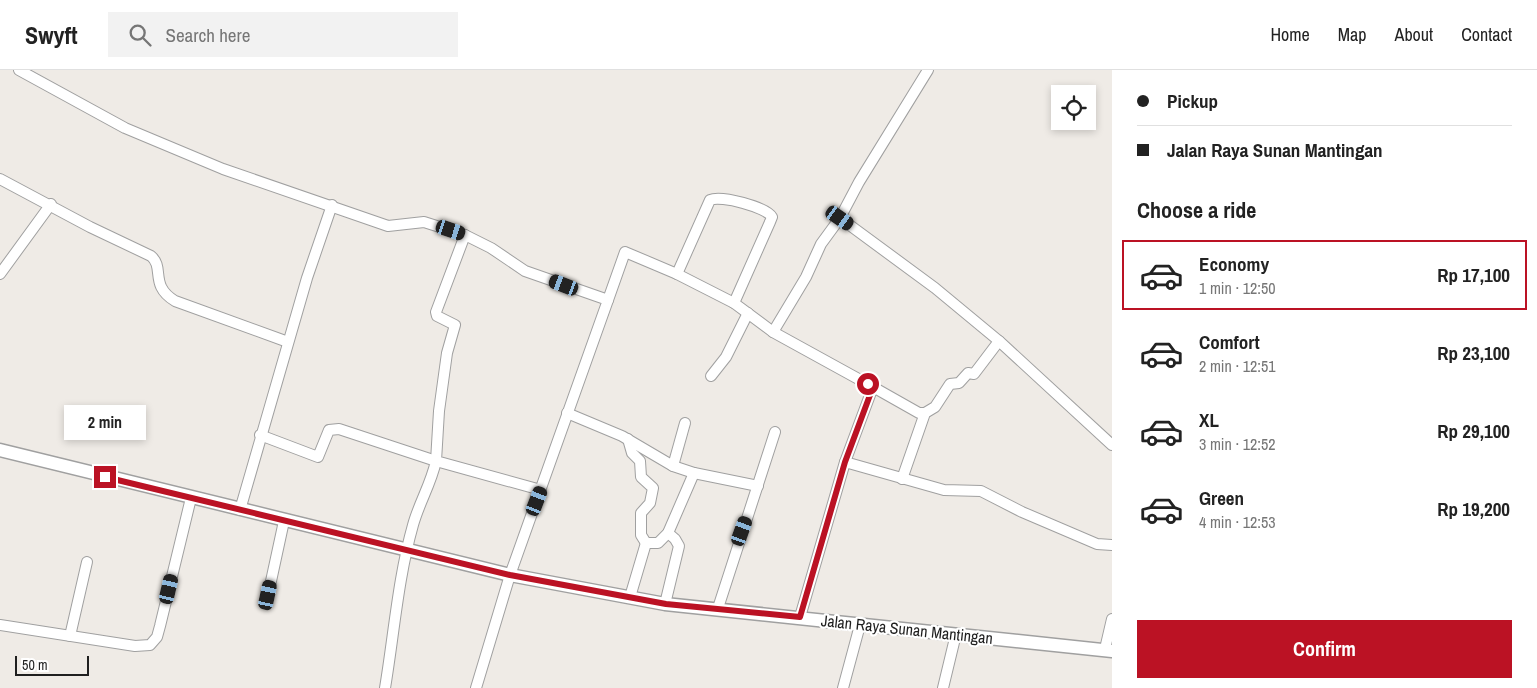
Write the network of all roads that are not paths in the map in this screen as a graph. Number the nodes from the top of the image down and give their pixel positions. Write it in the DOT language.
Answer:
graph roads {
  1 [pos="19,70"];
  2 [pos="928,70"];
  3 [pos="0,179"];
  4 [pos="51,204"];
  5 [pos="332,205"];
  6 [pos="840,218"];
  7 [pos="465,235"];
  8 [pos="1,270"];
  9 [pos="677,274"];
  10 [pos="608,300"];
  11 [pos="734,303"];
  12 [pos="748,313"];
  13 [pos="773,332"];
  14 [pos="999,341"];
  15 [pos="288,342"];
  16 [pos="711,376"];
  17 [pos="873,387"];
  18 [pos="925,412"];
  19 [pos="567,413"];
  20 [pos="685,423"];
  21 [pos="775,432"];
  22 [pos="260,435"];
  23 [pos="628,438"];
  24 [pos="1112,445"];
  25 [pos="0,450"];
  26 [pos="436,461"];
  27 [pos="845,462"];
  28 [pos="673,466"];
  29 [pos="694,473"];
  30 [pos="902,479"];
  31 [pos="758,486"];
  32 [pos="541,490"];
  33 [pos="191,498"];
  34 [pos="240,510"];
  35 [pos="284,521"];
  36 [pos="668,533"];
  37 [pos="646,543"];
  38 [pos="1112,545"];
  39 [pos="408,549"];
  40 [pos="88,562"];
  41 [pos="510,575"];
  42 [pos="268,595"];
  43 [pos="630,597"];
  44 [pos="666,604"];
  45 [pos="718,608"];
  46 [pos="800,617"];
  47 [pos="1112,619"];
  48 [pos="860,624"];
  49 [pos="0,625"];
  50 [pos="956,634"];
  51 [pos="70,636"];
  52 [pos="1108,650"];
  53 [pos="385,688"];
  54 [pos="476,688"];
  55 [pos="843,688"];
  56 [pos="942,688"];
  1 -- 5 [label="street"];
  2 -- 6 [label="street"];
  3 -- 4 [label="street"];
  4 -- 8 [label="street"];
  4 -- 15 [label="street"];
  5 -- 7 [label="street"];
  5 -- 15 [label="street"];
  6 -- 13 [label="street"];
  6 -- 14 [label="street"];
  7 -- 10 [label="street"];
  7 -- 26 [label="street"];
  9 -- 10 [label="street"];
  9 -- 11 [label="street"];
  9 -- 11 [label="street"];
  10 -- 19 [label="street"];
  11 -- 12 [label="street"];
  12 -- 13 [label="street"];
  12 -- 16 [label="street"];
  13 -- 17 [label="street"];
  14 -- 18 [label="street"];
  14 -- 24 [label="street"];
  15 -- 22 [label="street"];
  17 -- 18 [label="street"];
  17 -- 27 [label="street"];
  18 -- 30 [label="street"];
  19 -- 23 [label="street"];
  19 -- 32 [label="street"];
  20 -- 28 [label="street"];
  21 -- 31 [label="street"];
  22 -- 26 [label="street"];
  22 -- 34 [label="street"];
  23 -- 28 [label="street"];
  23 -- 37 [label="street"];
  25 -- 33 [label="street, Jalan Raya Sunan Mantingan"];
  26 -- 32 [label="street"];
  26 -- 39 [label="street"];
  27 -- 30 [label="street"];
  27 -- 46 [label="street"];
  28 -- 29 [label="street"];
  29 -- 31 [label="street"];
  29 -- 36 [label="street"];
  30 -- 38 [label="street"];
  31 -- 45 [label="street"];
  32 -- 41 [label="street"];
  33 -- 34 [label="street, Jalan Raya Sunan Mantingan"];
  33 -- 51 [label="street"];
  34 -- 35 [label="street, Jalan Raya Sunan Mantingan"];
  35 -- 39 [label="street, Jalan Raya Sunan Mantingan"];
  35 -- 42 [label="street"];
  36 -- 37 [label="street"];
  36 -- 44 [label="street"];
  37 -- 43 [label="street"];
  39 -- 41 [label="street, Jalan Raya Sunan Mantingan"];
  39 -- 53 [label="street"];
  40 -- 51 [label="street"];
  41 -- 43 [label="street, Jalan Raya Sunan Mantingan"];
  41 -- 54 [label="street"];
  43 -- 44 [label="street, Jalan Raya Sunan Mantingan"];
  44 -- 45 [label="street, Jalan Raya Sunan Mantingan"];
  45 -- 46 [label="street, Jalan Raya Sunan Mantingan"];
  46 -- 48 [label="street, Jalan Raya Sunan Mantingan"];
  47 -- 52 [label="street"];
  48 -- 50 [label="street, Jalan Raya Sunan Mantingan"];
  48 -- 55 [label="street"];
  49 -- 51 [label="street"];
  50 -- 52 [label="street, Jalan Raya Sunan Mantingan"];
  50 -- 56 [label="street"];
}
